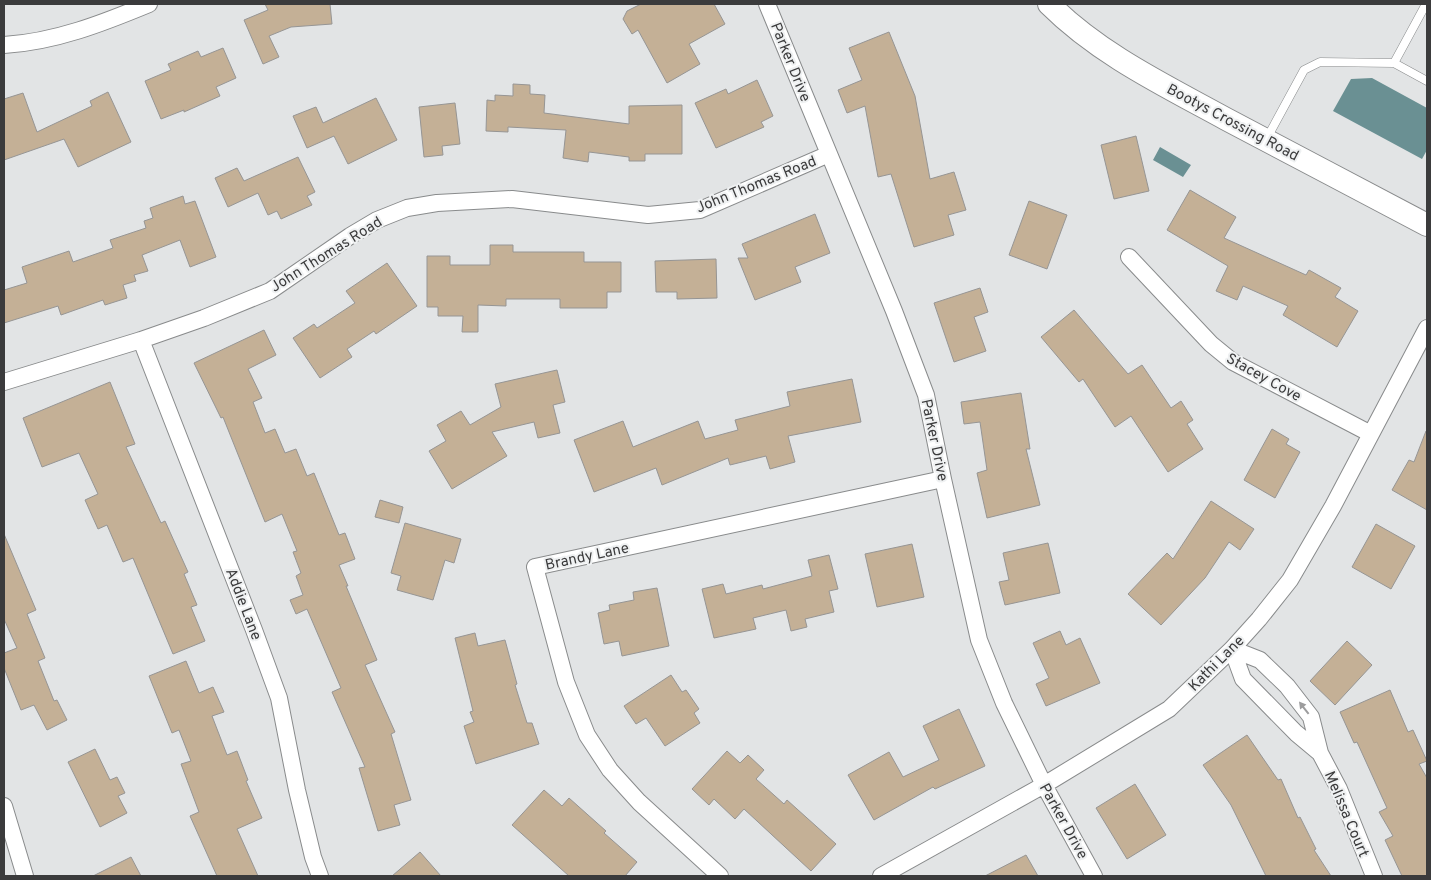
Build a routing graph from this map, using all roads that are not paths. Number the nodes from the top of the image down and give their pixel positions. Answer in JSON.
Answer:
{"nodes":[{"id":1,"x":150,"y":4,"type":"edge"},
{"id":2,"x":767,"y":4,"type":"edge"},
{"id":3,"x":1049,"y":4,"type":"edge"},
{"id":4,"x":1426,"y":4,"type":"edge"},
{"id":5,"x":4,"y":45,"type":"edge"},
{"id":6,"x":1394,"y":63,"type":"junction"},
{"id":7,"x":1427,"y":81,"type":"edge"},
{"id":8,"x":1266,"y":140,"type":"junction"},
{"id":9,"x":829,"y":154,"type":"junction"},
{"id":10,"x":1427,"y":225,"type":"edge"},
{"id":11,"x":1128,"y":257,"type":"dead end"},
{"id":12,"x":1427,"y":328,"type":"edge"},
{"id":13,"x":141,"y":340,"type":"junction"},
{"id":14,"x":4,"y":382,"type":"edge"},
{"id":15,"x":1371,"y":434,"type":"junction"},
{"id":16,"x":943,"y":479,"type":"junction"},
{"id":17,"x":1232,"y":649,"type":"junction"},
{"id":18,"x":1320,"y":753,"type":"junction"},
{"id":19,"x":1044,"y":785,"type":"junction"},
{"id":20,"x":4,"y":806,"type":"edge"},
{"id":21,"x":25,"y":876,"type":"edge"},
{"id":22,"x":320,"y":876,"type":"edge"},
{"id":23,"x":720,"y":876,"type":"edge"},
{"id":24,"x":881,"y":876,"type":"edge"},
{"id":25,"x":1094,"y":876,"type":"edge"},
{"id":26,"x":1374,"y":876,"type":"edge"}],
"edges":[{"from":1,"to":5,"type":"street"},
{"from":2,"to":9,"type":"street","name":"Parker Drive"},
{"from":3,"to":8,"type":"street","name":"Bootys Crossing Road"},
{"from":4,"to":6,"type":"lane"},
{"from":6,"to":7,"type":"lane"},
{"from":6,"to":8,"type":"lane"},
{"from":8,"to":10,"type":"street","name":"Bootys Crossing Road"},
{"from":9,"to":13,"type":"street","name":"John Thomas Road"},
{"from":9,"to":16,"type":"street","name":"Parker Drive"},
{"from":11,"to":15,"type":"street","name":"Stacey Cove"},
{"from":12,"to":15,"type":"street","name":"Kathi Lane"},
{"from":13,"to":14,"type":"street","name":"John Thomas Road"},
{"from":13,"to":22,"type":"street","name":"Addie Lane"},
{"from":15,"to":17,"type":"street","name":"Kathi Lane"},
{"from":16,"to":19,"type":"street","name":"Parker Drive"},
{"from":16,"to":23,"type":"street","name":"Brandy Lane"},
{"from":17,"to":18,"type":"street","name":"Melissa Court"},
{"from":18,"to":17,"type":"street","name":"Melissa Court","one_way":true},
{"from":17,"to":19,"type":"street","name":"Kathi Lane"},
{"from":18,"to":26,"type":"street","name":"Melissa Court"},
{"from":19,"to":24,"type":"street","name":"Kathi Lane"},
{"from":19,"to":25,"type":"street","name":"Parker Drive"},
{"from":20,"to":21,"type":"street"}]}
